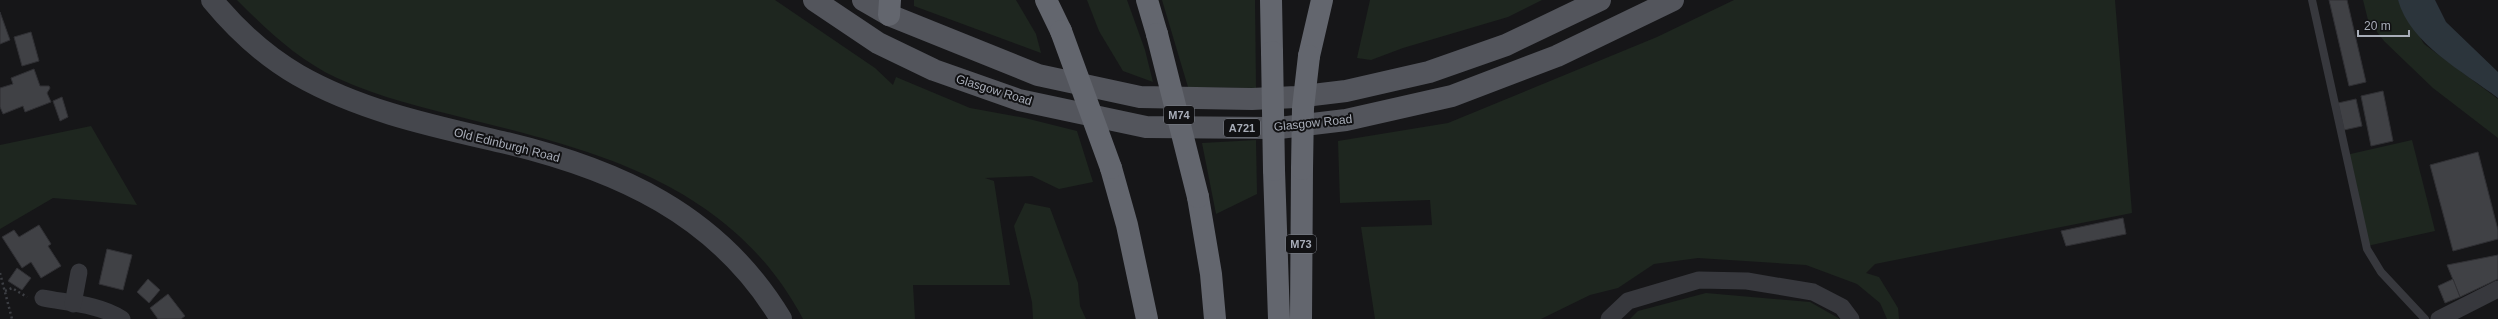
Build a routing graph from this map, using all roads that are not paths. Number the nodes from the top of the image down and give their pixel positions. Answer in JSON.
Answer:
{"nodes":[{"id":1,"x":212,"y":0,"type":"edge"},
{"id":2,"x":814,"y":0,"type":"edge"},
{"id":3,"x":863,"y":0,"type":"edge"},
{"id":4,"x":1046,"y":0,"type":"edge"},
{"id":5,"x":1147,"y":0,"type":"edge"},
{"id":6,"x":1271,"y":0,"type":"edge"},
{"id":7,"x":1322,"y":0,"type":"edge"},
{"id":8,"x":1600,"y":0,"type":"edge"},
{"id":9,"x":1673,"y":0,"type":"edge"},
{"id":10,"x":2312,"y":0,"type":"edge"},
{"id":11,"x":890,"y":8,"type":"edge"},
{"id":12,"x":1019,"y":100,"type":"junction"},
{"id":13,"x":79,"y":272,"type":"dead end"},
{"id":14,"x":2498,"y":289,"type":"edge"},
{"id":15,"x":44,"y":298,"type":"dead end"},
{"id":16,"x":73,"y":304,"type":"junction"},
{"id":17,"x":122,"y":319,"type":"edge"},
{"id":18,"x":781,"y":319,"type":"edge"},
{"id":19,"x":1148,"y":319,"type":"edge"},
{"id":20,"x":1215,"y":319,"type":"edge"},
{"id":21,"x":1279,"y":319,"type":"edge"},
{"id":22,"x":1301,"y":319,"type":"edge"},
{"id":23,"x":1609,"y":319,"type":"edge"},
{"id":24,"x":1851,"y":319,"type":"edge"},
{"id":25,"x":2425,"y":319,"type":"edge"},
{"id":26,"x":2440,"y":319,"type":"edge"}],
"edges":[{"from":1,"to":18,"type":"main road","name":"Old Edinburgh Road"},
{"from":2,"to":12,"type":"main road","name":"Glasgow Road","number":"A721"},
{"from":3,"to":11,"type":"main road"},
{"from":4,"to":19,"type":"highway","bridge":true},
{"from":5,"to":20,"type":"highway","number":"M74","bridge":true},
{"from":6,"to":21,"type":"highway","number":"M73","bridge":true},
{"from":7,"to":22,"type":"highway","number":"M73","bridge":true},
{"from":8,"to":11,"type":"main road"},
{"from":9,"to":12,"type":"main road","name":"Glasgow Road","number":"A721"},
{"from":10,"to":25,"type":"lane"},
{"from":11,"to":12,"type":"main road"},
{"from":13,"to":16,"type":"street"},
{"from":14,"to":26,"type":"street"},
{"from":15,"to":16,"type":"street"},
{"from":16,"to":17,"type":"street"},
{"from":23,"to":24,"type":"street"}]}
